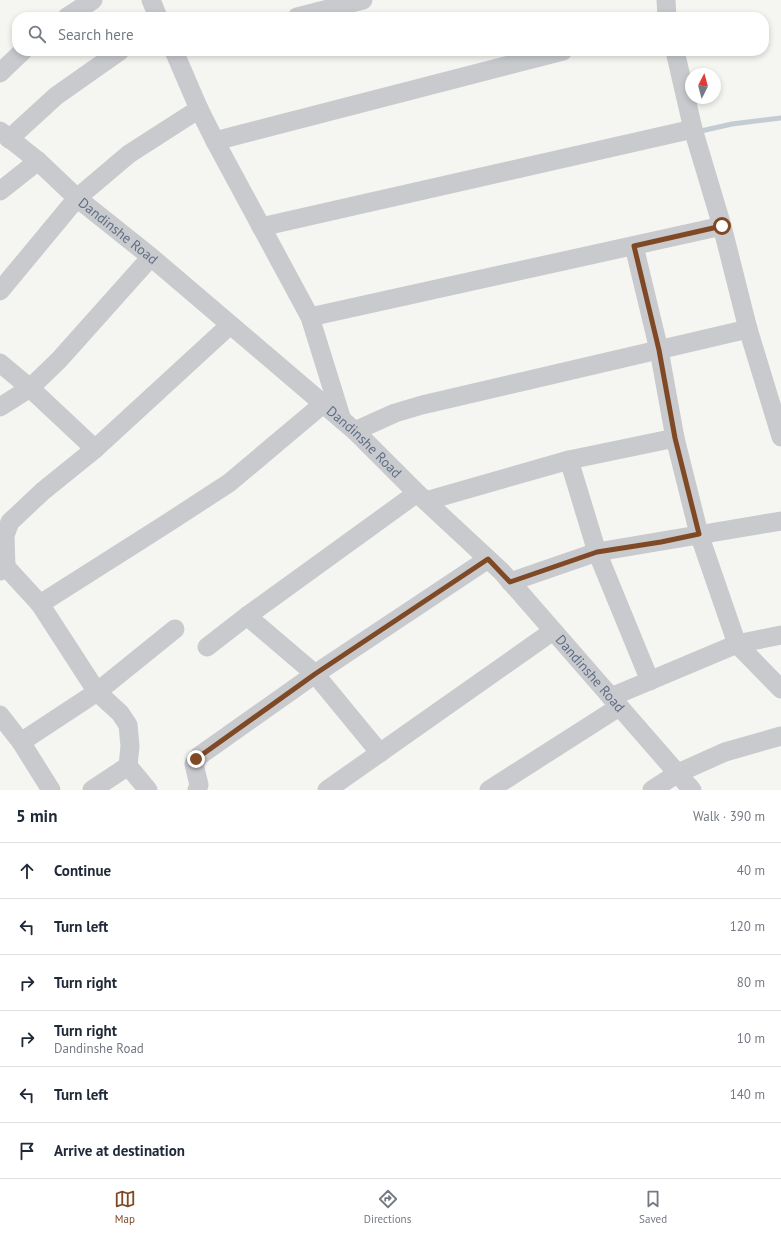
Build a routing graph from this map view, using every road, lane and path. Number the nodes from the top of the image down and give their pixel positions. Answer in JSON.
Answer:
{"nodes":[{"id":1,"x":93,"y":0,"type":"edge"},
{"id":2,"x":151,"y":0,"type":"edge"},
{"id":3,"x":363,"y":0,"type":"edge"},
{"id":4,"x":666,"y":0,"type":"edge"},
{"id":5,"x":75,"y":12,"type":"edge"},
{"id":6,"x":156,"y":12,"type":"edge"},
{"id":7,"x":316,"y":12,"type":"edge"},
{"id":8,"x":667,"y":12,"type":"edge"},
{"id":9,"x":18,"y":56,"type":"edge"},
{"id":10,"x":113,"y":56,"type":"edge"},
{"id":11,"x":176,"y":56,"type":"edge"},
{"id":12,"x":543,"y":56,"type":"edge"},
{"id":13,"x":676,"y":56,"type":"edge"},
{"id":14,"x":0,"y":73,"type":"edge"},
{"id":15,"x":199,"y":109,"type":"junction"},
{"id":16,"x":693,"y":129,"type":"junction"},
{"id":17,"x":4,"y":135,"type":"edge"},
{"id":18,"x":215,"y":140,"type":"junction"},
{"id":19,"x":38,"y":161,"type":"junction"},
{"id":20,"x":0,"y":191,"type":"edge"},
{"id":21,"x":77,"y":198,"type":"junction"},
{"id":22,"x":722,"y":226,"type":"junction"},
{"id":23,"x":261,"y":227,"type":"junction"},
{"id":24,"x":634,"y":246,"type":"junction"},
{"id":25,"x":151,"y":257,"type":"junction"},
{"id":26,"x":0,"y":291,"type":"edge"},
{"id":27,"x":310,"y":317,"type":"junction"},
{"id":28,"x":230,"y":325,"type":"junction"},
{"id":29,"x":748,"y":329,"type":"junction"},
{"id":30,"x":659,"y":350,"type":"junction"},
{"id":31,"x":0,"y":363,"type":"edge"},
{"id":32,"x":30,"y":388,"type":"junction"},
{"id":33,"x":323,"y":404,"type":"junction"},
{"id":34,"x":0,"y":407,"type":"edge"},
{"id":35,"x":349,"y":426,"type":"junction"},
{"id":36,"x":781,"y":437,"type":"edge"},
{"id":37,"x":675,"y":438,"type":"junction"},
{"id":38,"x":95,"y":449,"type":"junction"},
{"id":39,"x":569,"y":460,"type":"junction"},
{"id":40,"x":422,"y":497,"type":"junction"},
{"id":41,"x":781,"y":521,"type":"edge"},
{"id":42,"x":5,"y":523,"type":"edge"},
{"id":43,"x":699,"y":534,"type":"junction"},
{"id":44,"x":597,"y":552,"type":"junction"},
{"id":45,"x":488,"y":559,"type":"junction"},
{"id":46,"x":3,"y":569,"type":"edge"},
{"id":47,"x":510,"y":582,"type":"junction"},
{"id":48,"x":40,"y":604,"type":"junction"},
{"id":49,"x":247,"y":616,"type":"junction"},
{"id":50,"x":175,"y":629,"type":"dead end"},
{"id":51,"x":553,"y":631,"type":"junction"},
{"id":52,"x":781,"y":635,"type":"edge"},
{"id":53,"x":737,"y":644,"type":"junction"},
{"id":54,"x":207,"y":647,"type":"dead end"},
{"id":55,"x":315,"y":674,"type":"junction"},
{"id":56,"x":650,"y":680,"type":"junction"},
{"id":57,"x":781,"y":689,"type":"edge"},
{"id":58,"x":97,"y":692,"type":"junction"},
{"id":59,"x":615,"y":702,"type":"junction"},
{"id":60,"x":0,"y":715,"type":"edge"},
{"id":61,"x":781,"y":736,"type":"edge"},
{"id":62,"x":21,"y":742,"type":"junction"},
{"id":63,"x":380,"y":753,"type":"junction"},
{"id":64,"x":128,"y":766,"type":"junction"},
{"id":65,"x":678,"y":773,"type":"junction"},
{"id":66,"x":51,"y":790,"type":"edge"},
{"id":67,"x":92,"y":790,"type":"edge"},
{"id":68,"x":148,"y":790,"type":"edge"},
{"id":69,"x":197,"y":790,"type":"edge"},
{"id":70,"x":327,"y":790,"type":"edge"},
{"id":71,"x":489,"y":790,"type":"edge"},
{"id":72,"x":652,"y":790,"type":"edge"},
{"id":73,"x":692,"y":790,"type":"edge"}],
"edges":[{"from":1,"to":5,"type":"street"},
{"from":2,"to":6,"type":"street"},
{"from":3,"to":7,"type":"street"},
{"from":4,"to":8,"type":"street"},
{"from":9,"to":14,"type":"street"},
{"from":10,"to":17,"type":"street"},
{"from":11,"to":15,"type":"street"},
{"from":12,"to":18,"type":"street"},
{"from":13,"to":16,"type":"street"},
{"from":15,"to":18,"type":"street"},
{"from":15,"to":21,"type":"street"},
{"from":16,"to":22,"type":"street"},
{"from":16,"to":23,"type":"street"},
{"from":17,"to":19,"type":"street","name":"Dandinshe Road"},
{"from":18,"to":23,"type":"street"},
{"from":19,"to":20,"type":"street"},
{"from":19,"to":21,"type":"street","name":"Dandinshe Road"},
{"from":21,"to":25,"type":"street","name":"Dandinshe Road"},
{"from":21,"to":26,"type":"street"},
{"from":22,"to":24,"type":"street"},
{"from":22,"to":29,"type":"street"},
{"from":23,"to":27,"type":"street"},
{"from":24,"to":27,"type":"street"},
{"from":24,"to":30,"type":"street"},
{"from":25,"to":28,"type":"street","name":"Dandinshe Road"},
{"from":25,"to":32,"type":"street"},
{"from":27,"to":35,"type":"street"},
{"from":28,"to":33,"type":"street","name":"Dandinshe Road"},
{"from":28,"to":38,"type":"street"},
{"from":29,"to":30,"type":"street"},
{"from":29,"to":36,"type":"street"},
{"from":30,"to":35,"type":"street"},
{"from":30,"to":37,"type":"street"},
{"from":31,"to":32,"type":"street"},
{"from":32,"to":34,"type":"street"},
{"from":32,"to":38,"type":"street"},
{"from":33,"to":35,"type":"street","name":"Dandinshe Road"},
{"from":33,"to":48,"type":"street"},
{"from":35,"to":40,"type":"street","name":"Dandinshe Road"},
{"from":37,"to":39,"type":"street"},
{"from":37,"to":43,"type":"street"},
{"from":38,"to":42,"type":"street"},
{"from":39,"to":40,"type":"street"},
{"from":39,"to":44,"type":"street"},
{"from":40,"to":45,"type":"street","name":"Dandinshe Road"},
{"from":40,"to":49,"type":"street"},
{"from":41,"to":43,"type":"street"},
{"from":42,"to":46,"type":"street"},
{"from":43,"to":44,"type":"street"},
{"from":43,"to":53,"type":"street"},
{"from":44,"to":47,"type":"street"},
{"from":44,"to":56,"type":"street"},
{"from":45,"to":47,"type":"street","name":"Dandinshe Road"},
{"from":45,"to":55,"type":"street"},
{"from":46,"to":48,"type":"street"},
{"from":47,"to":51,"type":"street","name":"Dandinshe Road"},
{"from":48,"to":58,"type":"street"},
{"from":49,"to":54,"type":"street"},
{"from":49,"to":55,"type":"street"},
{"from":50,"to":58,"type":"street"},
{"from":51,"to":59,"type":"street","name":"Dandinshe Road"},
{"from":51,"to":63,"type":"street"},
{"from":52,"to":53,"type":"street"},
{"from":53,"to":56,"type":"street"},
{"from":53,"to":57,"type":"street"},
{"from":55,"to":63,"type":"street"},
{"from":55,"to":69,"type":"street"},
{"from":56,"to":59,"type":"street"},
{"from":58,"to":62,"type":"street"},
{"from":58,"to":64,"type":"street"},
{"from":59,"to":65,"type":"street","name":"Dandinshe Road"},
{"from":59,"to":71,"type":"street"},
{"from":60,"to":62,"type":"street"},
{"from":61,"to":65,"type":"street"},
{"from":62,"to":66,"type":"street"},
{"from":63,"to":70,"type":"street"},
{"from":64,"to":67,"type":"street"},
{"from":64,"to":68,"type":"street"},
{"from":65,"to":72,"type":"street"},
{"from":65,"to":73,"type":"street","name":"Dandinshe Road"}]}
